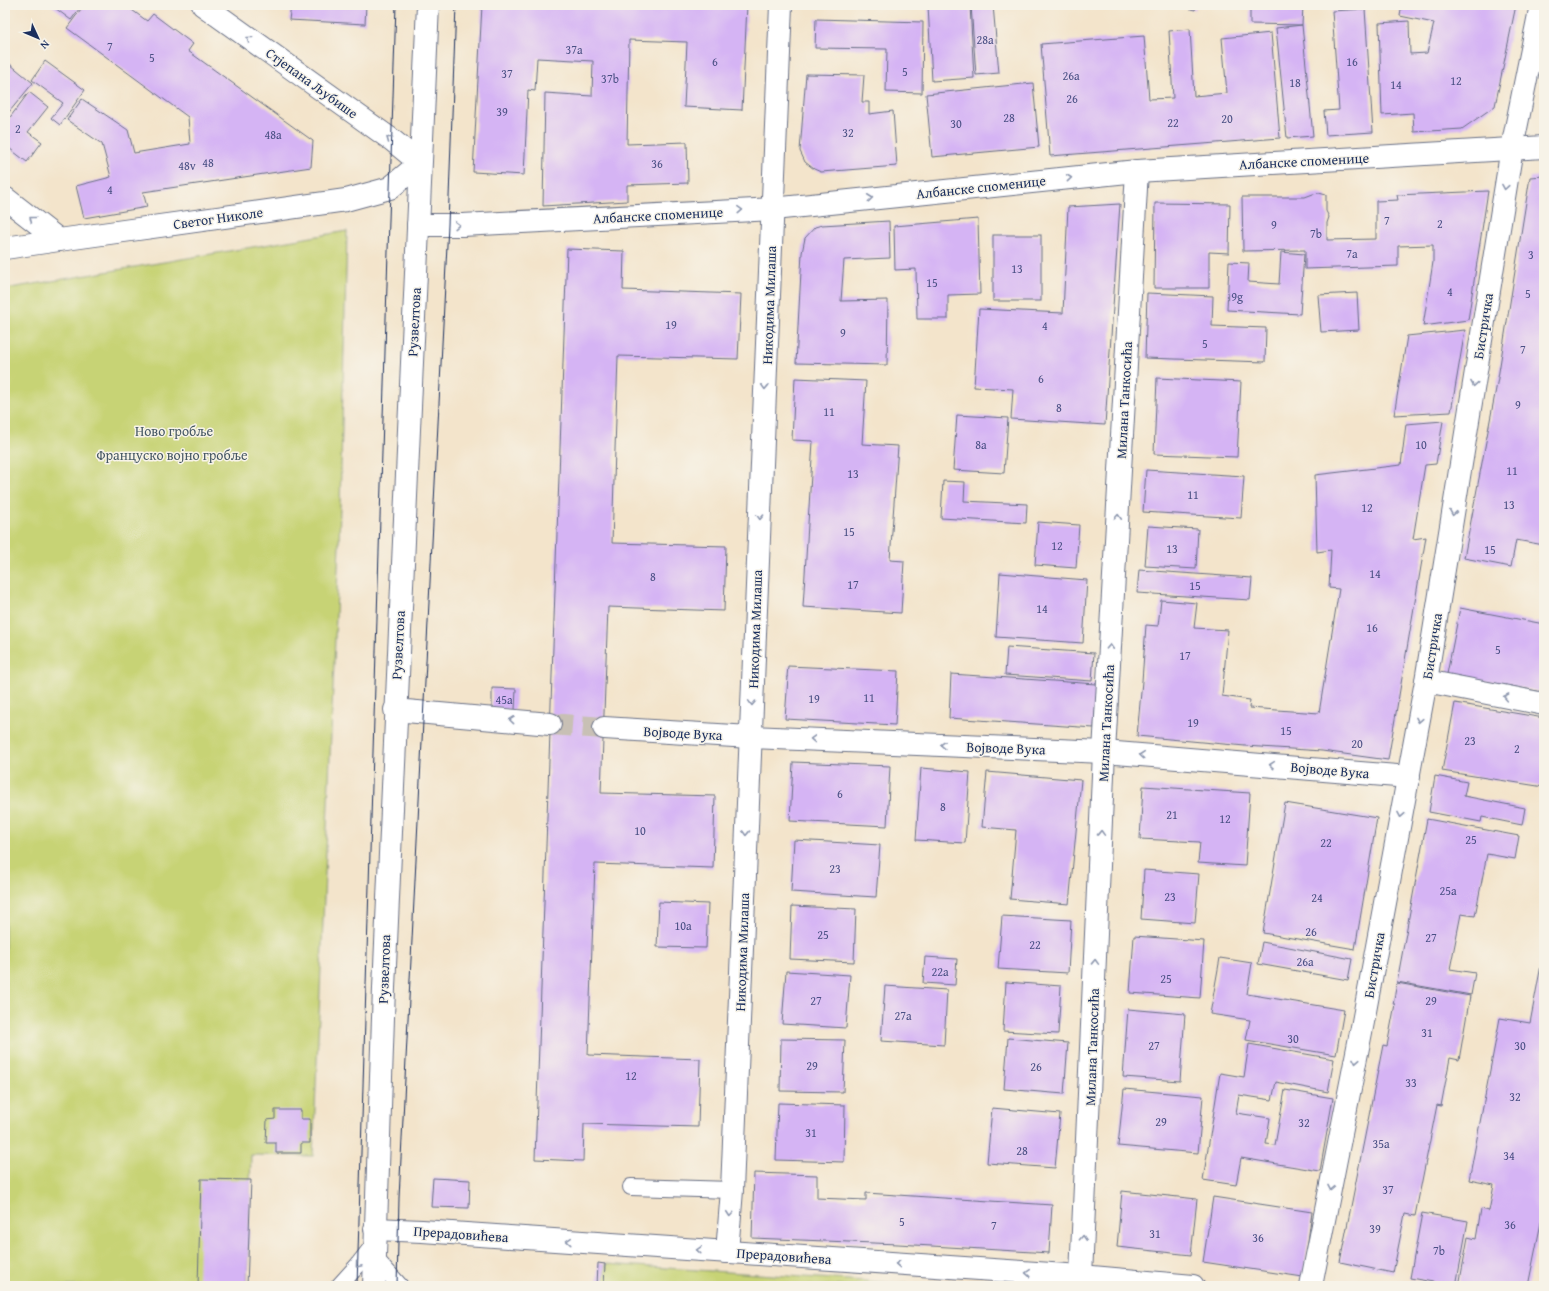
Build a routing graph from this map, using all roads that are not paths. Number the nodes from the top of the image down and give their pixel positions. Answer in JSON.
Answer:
{"nodes":[{"id":1,"x":203,"y":5,"type":"edge"},
{"id":2,"x":428,"y":5,"type":"edge"},
{"id":3,"x":781,"y":5,"type":"edge"},
{"id":4,"x":1541,"y":5,"type":"edge"},
{"id":5,"x":1544,"y":147,"type":"edge"},
{"id":6,"x":1512,"y":148,"type":"junction"},
{"id":7,"x":420,"y":163,"type":"junction"},
{"id":8,"x":1137,"y":170,"type":"junction"},
{"id":9,"x":5,"y":198,"type":"edge"},
{"id":10,"x":773,"y":208,"type":"junction"},
{"id":11,"x":418,"y":225,"type":"junction"},
{"id":12,"x":59,"y":240,"type":"junction"},
{"id":13,"x":5,"y":248,"type":"edge"},
{"id":14,"x":1426,"y":681,"type":"junction"},
{"id":15,"x":1544,"y":704,"type":"edge"},
{"id":16,"x":395,"y":710,"type":"junction"},
{"id":17,"x":550,"y":724,"type":"tunnel mouth"},
{"id":18,"x":604,"y":728,"type":"tunnel mouth"},
{"id":19,"x":750,"y":737,"type":"junction"},
{"id":20,"x":1104,"y":752,"type":"junction"},
{"id":21,"x":1408,"y":777,"type":"junction"},
{"id":22,"x":631,"y":1187,"type":"dead end"},
{"id":23,"x":732,"y":1190,"type":"junction"},
{"id":24,"x":375,"y":1243,"type":"junction"},
{"id":25,"x":727,"y":1252,"type":"junction"},
{"id":26,"x":1081,"y":1276,"type":"junction"},
{"id":27,"x":339,"y":1286,"type":"edge"},
{"id":28,"x":374,"y":1286,"type":"edge"},
{"id":29,"x":400,"y":1286,"type":"edge"},
{"id":30,"x":1193,"y":1286,"type":"edge"},
{"id":31,"x":1311,"y":1286,"type":"edge"}],
"edges":[{"from":7,"to":1,"type":"street","name":"Стјепана Љубише","one_way":true},
{"from":2,"to":7,"type":"street","name":"Рузвелтова"},
{"from":3,"to":10,"type":"street","name":"Никодима Милаша"},
{"from":4,"to":6,"type":"street","name":"Бистричка"},
{"from":5,"to":6,"type":"street","name":"Албанске споменице"},
{"from":6,"to":8,"type":"street","name":"Албанске споменице"},
{"from":6,"to":14,"type":"street","name":"Бистричка","one_way":true},
{"from":7,"to":11,"type":"street","name":"Рузвелтова"},
{"from":7,"to":12,"type":"street","name":"Светог Николе"},
{"from":10,"to":8,"type":"street","name":"Албанске споменице","one_way":true},
{"from":20,"to":8,"type":"street","name":"Милана Танкосића","one_way":true},
{"from":12,"to":9,"type":"street","one_way":true},
{"from":11,"to":10,"type":"street","name":"Албанске споменице","one_way":true},
{"from":10,"to":19,"type":"street","name":"Никодима Милаша","one_way":true},
{"from":11,"to":16,"type":"street","name":"Рузвелтова"},
{"from":12,"to":13,"type":"street","name":"Светог Николе"},
{"from":15,"to":14,"type":"street","one_way":true},
{"from":14,"to":21,"type":"street","name":"Бистричка","one_way":true},
{"from":17,"to":16,"type":"street","one_way":true},
{"from":16,"to":24,"type":"street","name":"Рузвелтова"},
{"from":18,"to":19,"type":"street","name":"Војводе Вука"},
{"from":20,"to":19,"type":"street","name":"Војводе Вука","one_way":true},
{"from":19,"to":23,"type":"street","name":"Никодима Милаша","one_way":true},
{"from":21,"to":20,"type":"street","name":"Војводе Вука","one_way":true},
{"from":26,"to":20,"type":"street","name":"Милана Танкосића","one_way":true},
{"from":21,"to":31,"type":"street","name":"Бистричка","one_way":true},
{"from":22,"to":23,"type":"lane"},
{"from":23,"to":25,"type":"street","name":"Никодима Милаша","one_way":true},
{"from":25,"to":24,"type":"street","name":"Прерадовићева","one_way":true},
{"from":24,"to":27,"type":"lane","one_way":true},
{"from":24,"to":28,"type":"street","name":"Рузвелтова"},
{"from":24,"to":29,"type":"lane"},
{"from":26,"to":25,"type":"street","name":"Прерадовићева","one_way":true},
{"from":26,"to":30,"type":"street","name":"Прерадовићева"}]}
